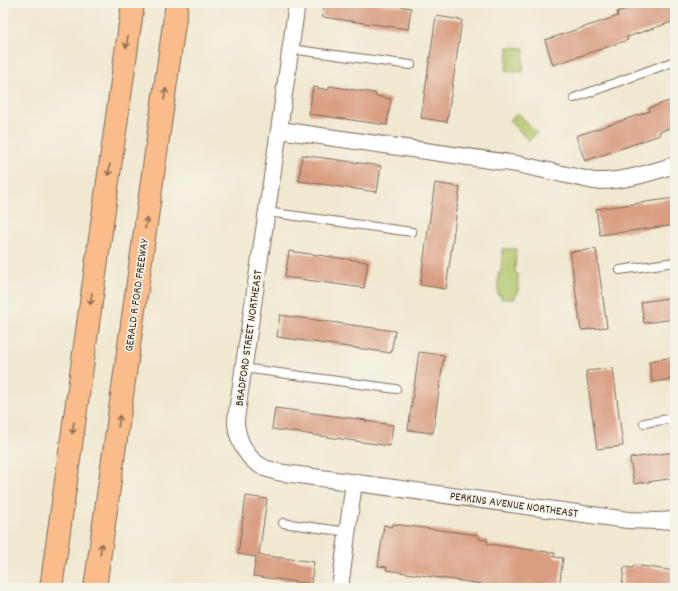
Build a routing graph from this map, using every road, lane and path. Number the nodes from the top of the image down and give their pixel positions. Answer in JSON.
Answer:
{"nodes":[{"id":1,"x":133,"y":3,"type":"edge"},
{"id":2,"x":177,"y":3,"type":"edge"},
{"id":3,"x":297,"y":3,"type":"edge"},
{"id":4,"x":290,"y":49,"type":"junction"},
{"id":5,"x":675,"y":61,"type":"edge"},
{"id":6,"x":411,"y":65,"type":"dead end"},
{"id":7,"x":574,"y":98,"type":"dead end"},
{"id":8,"x":279,"y":130,"type":"junction"},
{"id":9,"x":675,"y":165,"type":"edge"},
{"id":10,"x":267,"y":212,"type":"junction"},
{"id":11,"x":412,"y":232,"type":"dead end"},
{"id":12,"x":675,"y":262,"type":"edge"},
{"id":13,"x":620,"y":270,"type":"dead end"},
{"id":14,"x":243,"y":368,"type":"junction"},
{"id":15,"x":396,"y":389,"type":"dead end"},
{"id":16,"x":675,"y":418,"type":"edge"},
{"id":17,"x":644,"y":423,"type":"dead end"},
{"id":18,"x":354,"y":482,"type":"junction"},
{"id":19,"x":675,"y":520,"type":"edge"},
{"id":20,"x":283,"y":523,"type":"dead end"},
{"id":21,"x":348,"y":532,"type":"junction"},
{"id":22,"x":51,"y":588,"type":"edge"},
{"id":23,"x":95,"y":588,"type":"edge"},
{"id":24,"x":340,"y":588,"type":"edge"}],
"edges":[{"from":1,"to":22,"type":"highway","one_way":true},
{"from":23,"to":2,"type":"highway","name":"GERALD R FORD FREEWAY","one_way":true},
{"from":3,"to":4,"type":"street","name":"BRADFORD STREET NORTHEAST"},
{"from":4,"to":6,"type":"lane"},
{"from":4,"to":8,"type":"street","name":"BRADFORD STREET NORTHEAST"},
{"from":5,"to":7,"type":"lane"},
{"from":8,"to":9,"type":"street"},
{"from":8,"to":10,"type":"street","name":"BRADFORD STREET NORTHEAST"},
{"from":10,"to":11,"type":"lane"},
{"from":10,"to":14,"type":"street","name":"BRADFORD STREET NORTHEAST"},
{"from":12,"to":13,"type":"lane"},
{"from":14,"to":15,"type":"lane"},
{"from":14,"to":18,"type":"street","name":"BRADFORD STREET NORTHEAST"},
{"from":16,"to":17,"type":"lane"},
{"from":18,"to":19,"type":"street","name":"PERKINS AVENUE NORTHEAST"},
{"from":18,"to":21,"type":"street"},
{"from":20,"to":21,"type":"lane"},
{"from":21,"to":24,"type":"street"}]}
